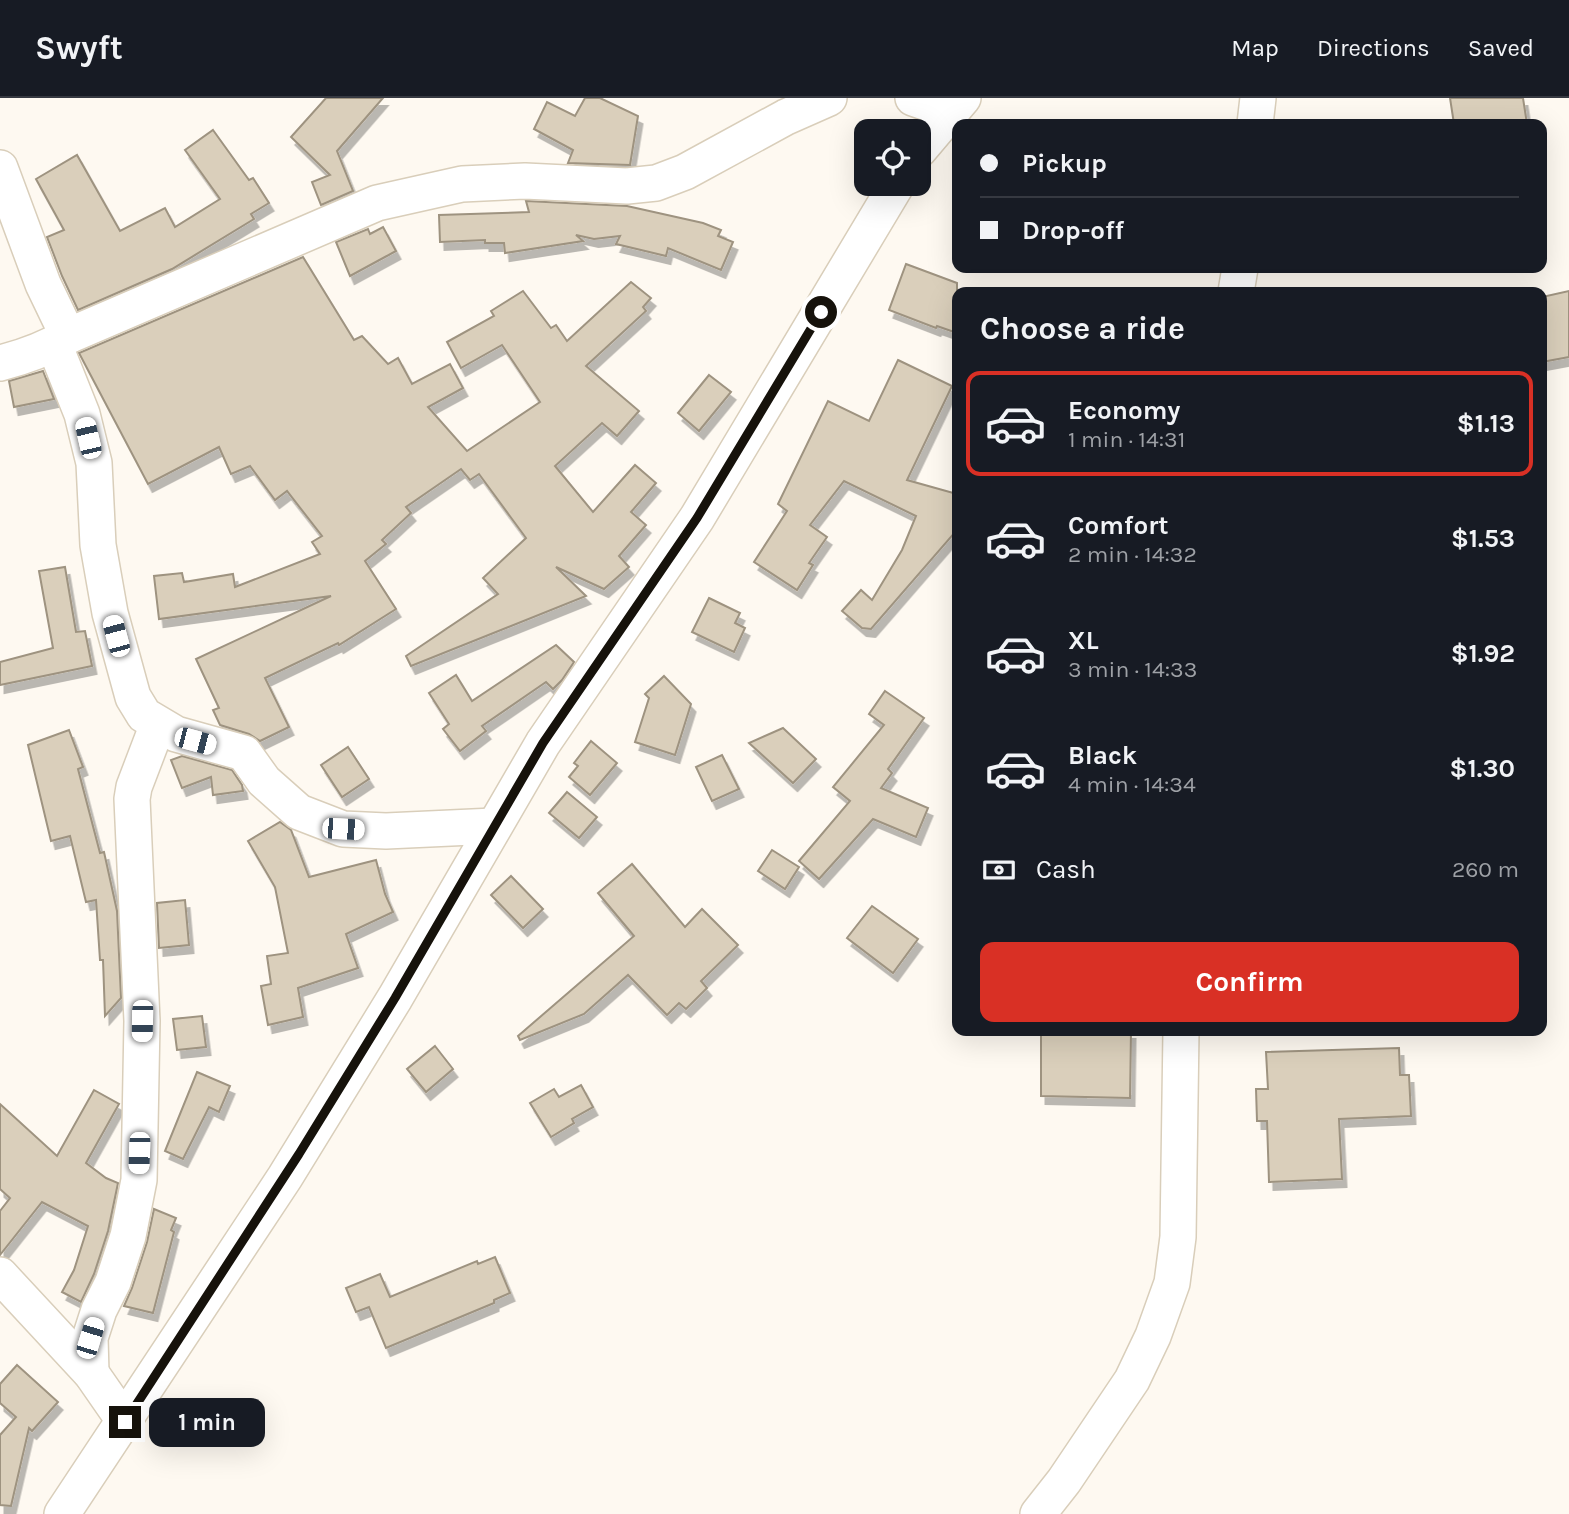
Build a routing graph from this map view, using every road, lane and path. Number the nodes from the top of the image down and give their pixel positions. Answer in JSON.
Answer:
{"nodes":[{"id":1,"x":830,"y":98,"type":"edge"},
{"id":2,"x":913,"y":98,"type":"edge"},
{"id":3,"x":1258,"y":98,"type":"edge"},
{"id":4,"x":956,"y":105,"type":"edge"},
{"id":5,"x":1256,"y":119,"type":"edge"},
{"id":6,"x":931,"y":135,"type":"edge"},
{"id":7,"x":0,"y":168,"type":"edge"},
{"id":8,"x":890,"y":196,"type":"edge"},
{"id":9,"x":61,"y":340,"type":"junction"},
{"id":10,"x":0,"y":363,"type":"edge"},
{"id":11,"x":158,"y":724,"type":"junction"},
{"id":12,"x":494,"y":826,"type":"junction"},
{"id":13,"x":1181,"y":1036,"type":"edge"},
{"id":14,"x":0,"y":1275,"type":"edge"},
{"id":15,"x":91,"y":1373,"type":"junction"},
{"id":16,"x":125,"y":1422,"type":"junction"},
{"id":17,"x":1055,"y":1506,"type":"edge"},
{"id":18,"x":62,"y":1514,"type":"edge"}],
"edges":[{"from":1,"to":9,"type":"street"},
{"from":2,"to":4,"type":"street"},
{"from":3,"to":5,"type":"street"},
{"from":4,"to":6,"type":"street"},
{"from":7,"to":9,"type":"street"},
{"from":8,"to":12,"type":"street"},
{"from":9,"to":10,"type":"street"},
{"from":9,"to":11,"type":"street"},
{"from":11,"to":12,"type":"street"},
{"from":11,"to":15,"type":"street"},
{"from":12,"to":16,"type":"street"},
{"from":13,"to":17,"type":"street"},
{"from":14,"to":15,"type":"street"},
{"from":15,"to":16,"type":"street"},
{"from":16,"to":18,"type":"street"}]}
